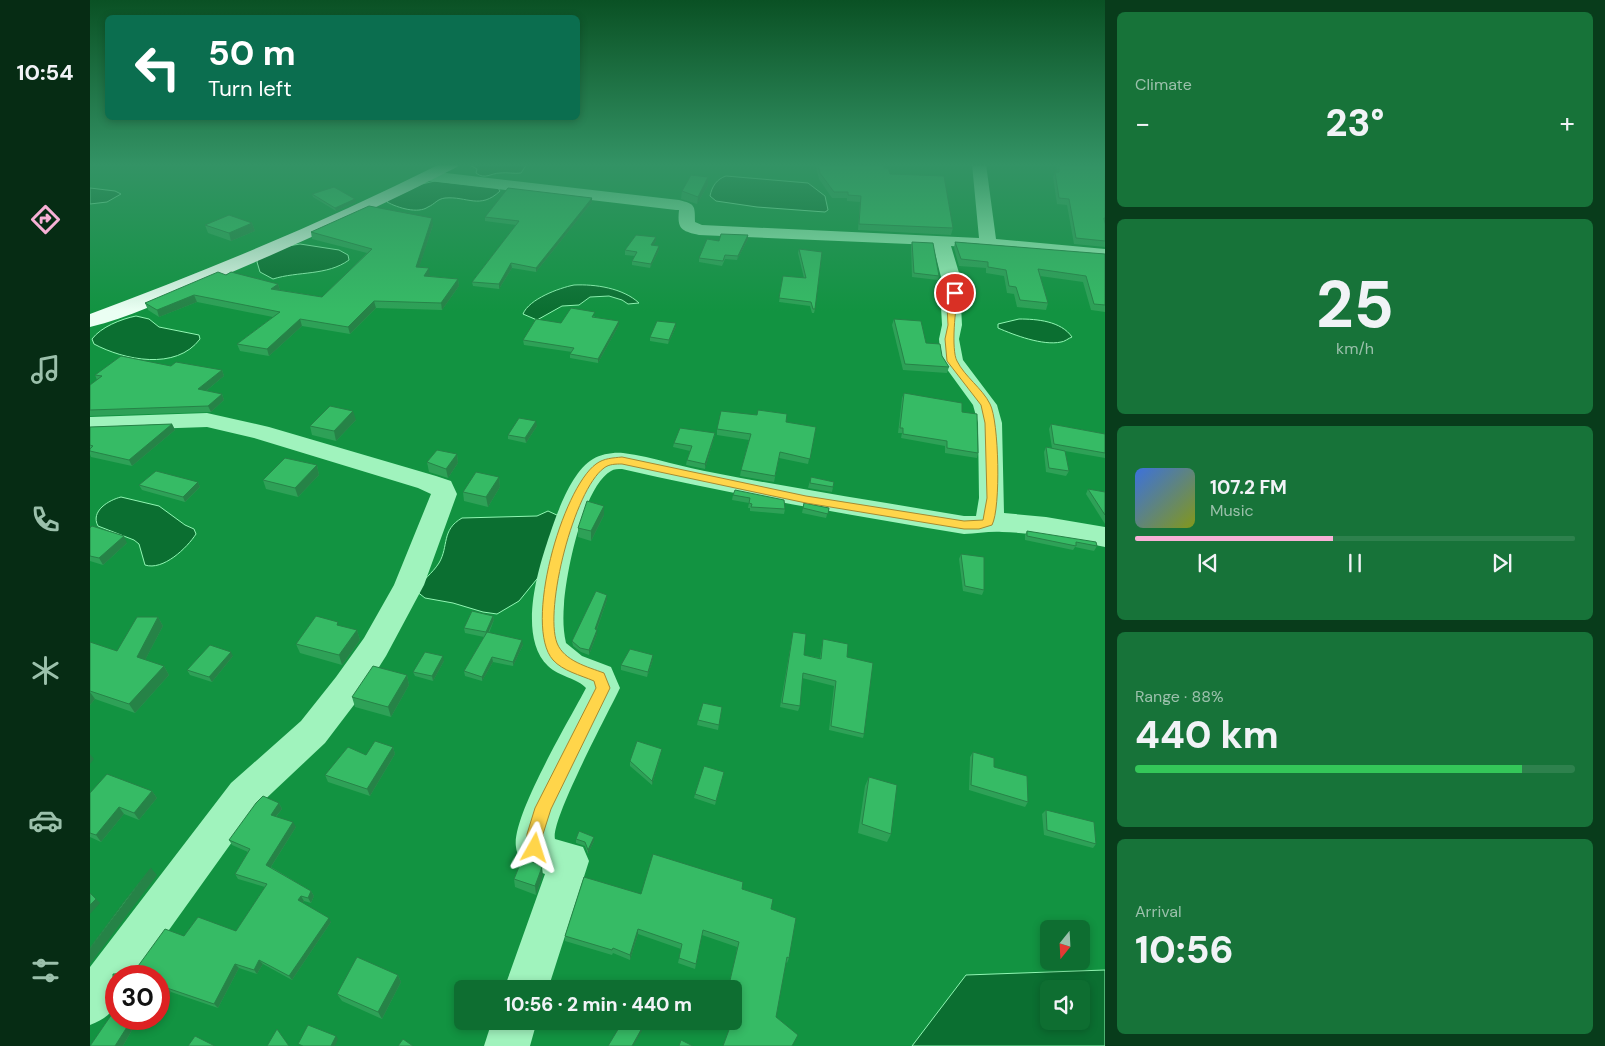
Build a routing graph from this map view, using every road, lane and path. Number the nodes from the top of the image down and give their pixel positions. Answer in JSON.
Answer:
{"nodes":[{"id":1,"x":352,"y":213,"type":"edge"},
{"id":2,"x":687,"y":213,"type":"edge"},
{"id":3,"x":984,"y":213,"type":"edge"},
{"id":4,"x":941,"y":240,"type":"junction"},
{"id":5,"x":988,"y":244,"type":"junction"},
{"id":6,"x":1105,"y":254,"type":"edge"},
{"id":7,"x":90,"y":321,"type":"edge"},
{"id":8,"x":90,"y":424,"type":"edge"},
{"id":9,"x":988,"y":522,"type":"junction"},
{"id":10,"x":1105,"y":537,"type":"edge"},
{"id":11,"x":529,"y":980,"type":"edge"},
{"id":12,"x":90,"y":1003,"type":"edge"},
{"id":13,"x":512,"y":1030,"type":"edge"},
{"id":14,"x":506,"y":1046,"type":"edge"}],
"edges":[{"from":1,"to":7,"type":"main road"},
{"from":2,"to":4,"type":"street"},
{"from":3,"to":5,"type":"street"},
{"from":4,"to":5,"type":"street"},
{"from":4,"to":9,"type":"street"},
{"from":5,"to":6,"type":"street"},
{"from":8,"to":12,"type":"street"},
{"from":9,"to":10,"type":"street"},
{"from":9,"to":11,"type":"street"},
{"from":13,"to":14,"type":"street"}]}
